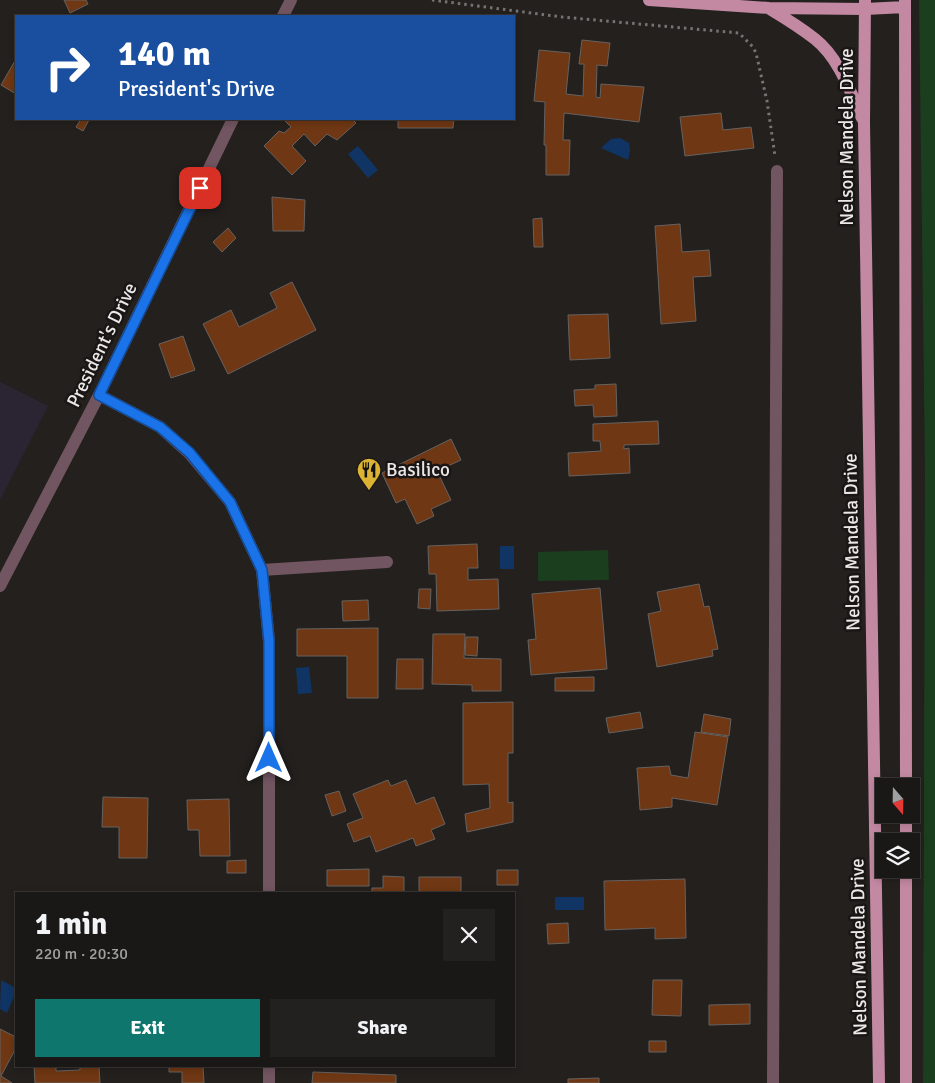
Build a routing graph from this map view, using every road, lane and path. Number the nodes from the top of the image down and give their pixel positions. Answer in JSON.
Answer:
{"nodes":[{"id":1,"x":291,"y":0,"type":"edge"},
{"id":2,"x":432,"y":0,"type":"edge"},
{"id":3,"x":649,"y":0,"type":"edge"},
{"id":4,"x":905,"y":3,"type":"edge"},
{"id":5,"x":865,"y":4,"type":"edge"},
{"id":6,"x":769,"y":8,"type":"junction"},
{"id":7,"x":284,"y":15,"type":"edge"},
{"id":8,"x":233,"y":120,"type":"edge"},
{"id":9,"x":864,"y":123,"type":"junction"},
{"id":10,"x":777,"y":171,"type":"joint"},
{"id":11,"x":99,"y":395,"type":"junction"},
{"id":12,"x":387,"y":562,"type":"dead end"},
{"id":13,"x":262,"y":570,"type":"junction"},
{"id":14,"x":0,"y":586,"type":"edge"},
{"id":15,"x":906,"y":778,"type":"edge"},
{"id":16,"x":906,"y":878,"type":"edge"},
{"id":17,"x":269,"y":892,"type":"edge"},
{"id":18,"x":269,"y":1067,"type":"edge"},
{"id":19,"x":269,"y":1083,"type":"edge"},
{"id":20,"x":773,"y":1083,"type":"edge"},
{"id":21,"x":880,"y":1083,"type":"edge"},
{"id":22,"x":906,"y":1083,"type":"edge"}],
"edges":[{"from":1,"to":7,"type":"street"},
{"from":2,"to":10,"type":"path"},
{"from":3,"to":6,"type":"main road"},
{"from":4,"to":5,"type":"main road"},
{"from":4,"to":15,"type":"main road"},
{"from":5,"to":6,"type":"main road"},
{"from":5,"to":9,"type":"main road","name":"Nelson Mandela Drive"},
{"from":6,"to":9,"type":"main road"},
{"from":8,"to":11,"type":"street","name":"President's Drive"},
{"from":9,"to":21,"type":"main road","name":"Nelson Mandela Drive"},
{"from":10,"to":20,"type":"street"},
{"from":11,"to":13,"type":"street"},
{"from":11,"to":14,"type":"street","name":"President's Drive"},
{"from":12,"to":13,"type":"street"},
{"from":13,"to":17,"type":"street"},
{"from":16,"to":22,"type":"main road"},
{"from":18,"to":19,"type":"street"}]}
